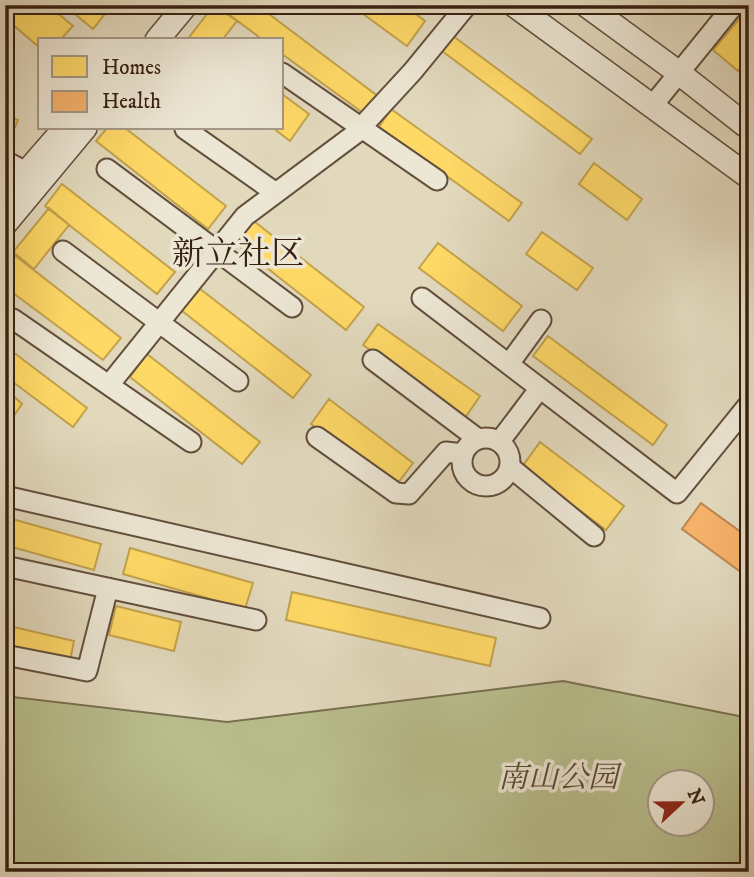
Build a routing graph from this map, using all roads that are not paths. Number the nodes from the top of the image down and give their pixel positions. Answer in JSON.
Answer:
{"nodes":[{"id":1,"x":166,"y":5,"type":"edge"},
{"id":2,"x":186,"y":5,"type":"edge"},
{"id":3,"x":467,"y":5,"type":"edge"},
{"id":4,"x":514,"y":5,"type":"edge"},
{"id":5,"x":586,"y":5,"type":"edge"},
{"id":6,"x":734,"y":5,"type":"edge"},
{"id":7,"x":141,"y":38,"type":"edge"},
{"id":8,"x":159,"y":38,"type":"edge"},
{"id":9,"x":679,"y":73,"type":"junction"},
{"id":10,"x":284,"y":74,"type":"edge"},
{"id":11,"x":653,"y":105,"type":"junction"},
{"id":12,"x":361,"y":128,"type":"junction"},
{"id":13,"x":749,"y":128,"type":"edge"},
{"id":14,"x":63,"y":130,"type":"edge"},
{"id":15,"x":83,"y":130,"type":"edge"},
{"id":16,"x":186,"y":130,"type":"edge"},
{"id":17,"x":5,"y":161,"type":"edge"},
{"id":18,"x":107,"y":169,"type":"dead end"},
{"id":19,"x":26,"y":172,"type":"junction"},
{"id":20,"x":749,"y":177,"type":"edge"},
{"id":21,"x":437,"y":180,"type":"dead end"},
{"id":22,"x":276,"y":193,"type":"junction"},
{"id":23,"x":5,"y":197,"type":"edge"},
{"id":24,"x":5,"y":224,"type":"edge"},
{"id":25,"x":63,"y":251,"type":"dead end"},
{"id":26,"x":217,"y":251,"type":"junction"},
{"id":27,"x":422,"y":298,"type":"dead end"},
{"id":28,"x":292,"y":307,"type":"dead end"},
{"id":29,"x":13,"y":319,"type":"dead end"},
{"id":30,"x":541,"y":320,"type":"dead end"},
{"id":31,"x":159,"y":323,"type":"junction"},
{"id":32,"x":373,"y":360,"type":"dead end"},
{"id":33,"x":509,"y":364,"type":"junction"},
{"id":34,"x":238,"y":381,"type":"dead end"},
{"id":35,"x":108,"y":385,"type":"junction"},
{"id":36,"x":540,"y":388,"type":"junction"},
{"id":37,"x":749,"y":404,"type":"edge"},
{"id":38,"x":317,"y":437,"type":"dead end"},
{"id":39,"x":478,"y":439,"type":"junction"},
{"id":40,"x":500,"y":441,"type":"junction"},
{"id":41,"x":191,"y":442,"type":"dead end"},
{"id":42,"x":463,"y":454,"type":"junction"},
{"id":43,"x":510,"y":467,"type":"junction"},
{"id":44,"x":5,"y":496,"type":"edge"},
{"id":45,"x":594,"y":536,"type":"dead end"},
{"id":46,"x":5,"y":566,"type":"edge"},
{"id":47,"x":107,"y":588,"type":"junction"},
{"id":48,"x":540,"y":618,"type":"dead end"},
{"id":49,"x":256,"y":620,"type":"dead end"},
{"id":50,"x":5,"y":655,"type":"edge"}],
"edges":[{"from":1,"to":7,"type":"street"},
{"from":2,"to":8,"type":"street"},
{"from":3,"to":12,"type":"street"},
{"from":4,"to":11,"type":"street"},
{"from":5,"to":9,"type":"street"},
{"from":6,"to":9,"type":"street"},
{"from":9,"to":11,"type":"street"},
{"from":9,"to":13,"type":"street"},
{"from":10,"to":12,"type":"street"},
{"from":11,"to":20,"type":"street"},
{"from":12,"to":21,"type":"street"},
{"from":12,"to":22,"type":"street"},
{"from":14,"to":19,"type":"street"},
{"from":15,"to":24,"type":"street"},
{"from":16,"to":22,"type":"street"},
{"from":17,"to":19,"type":"street"},
{"from":18,"to":26,"type":"street"},
{"from":19,"to":23,"type":"street"},
{"from":22,"to":26,"type":"street"},
{"from":25,"to":31,"type":"street"},
{"from":26,"to":28,"type":"street"},
{"from":26,"to":31,"type":"street"},
{"from":27,"to":33,"type":"street"},
{"from":29,"to":35,"type":"street"},
{"from":30,"to":33,"type":"street"},
{"from":31,"to":34,"type":"street"},
{"from":31,"to":35,"type":"street"},
{"from":32,"to":39,"type":"street"},
{"from":33,"to":36,"type":"street"},
{"from":35,"to":41,"type":"street"},
{"from":36,"to":37,"type":"street"},
{"from":36,"to":40,"type":"street"},
{"from":38,"to":42,"type":"street"},
{"from":39,"to":40,"type":"street"},
{"from":39,"to":42,"type":"street"},
{"from":40,"to":43,"type":"street"},
{"from":42,"to":43,"type":"street"},
{"from":43,"to":45,"type":"street"},
{"from":44,"to":48,"type":"street"},
{"from":46,"to":47,"type":"street"},
{"from":47,"to":49,"type":"street"},
{"from":47,"to":50,"type":"street"}]}
